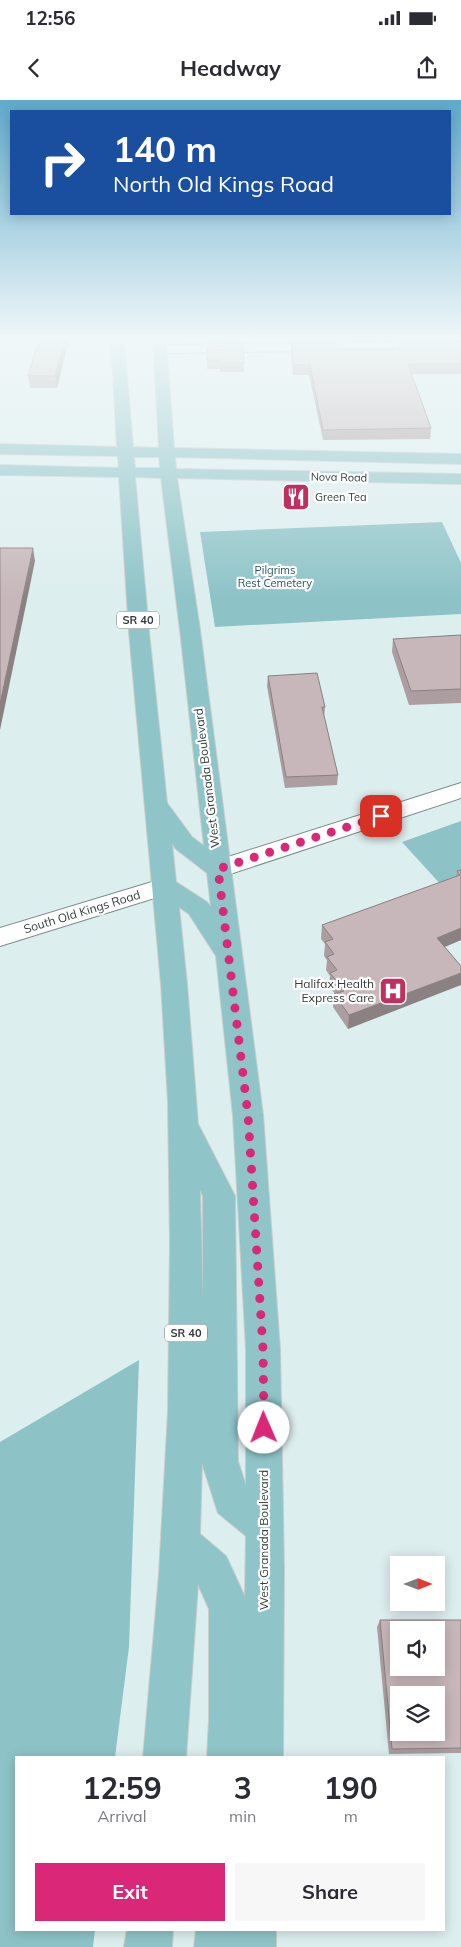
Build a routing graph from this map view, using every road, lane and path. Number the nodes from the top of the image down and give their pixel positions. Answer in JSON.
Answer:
{"nodes":[{"id":1,"x":124,"y":424,"type":"edge"},
{"id":2,"x":165,"y":424,"type":"edge"},
{"id":3,"x":0,"y":449,"type":"edge"},
{"id":4,"x":461,"y":459,"type":"edge"},
{"id":5,"x":127,"y":462,"type":"junction"},
{"id":6,"x":168,"y":463,"type":"junction"},
{"id":7,"x":0,"y":470,"type":"edge"},
{"id":8,"x":461,"y":479,"type":"edge"},
{"id":9,"x":461,"y":790,"type":"edge"},
{"id":10,"x":156,"y":803,"type":"junction"},
{"id":11,"x":218,"y":869,"type":"junction"},
{"id":12,"x":165,"y":886,"type":"junction"},
{"id":13,"x":0,"y":937,"type":"edge"},
{"id":14,"x":230,"y":957,"type":"junction"},
{"id":15,"x":183,"y":1123,"type":"junction"},
{"id":16,"x":265,"y":1527,"type":"junction"},
{"id":17,"x":180,"y":1542,"type":"junction"},
{"id":18,"x":164,"y":1756,"type":"edge"},
{"id":19,"x":228,"y":1756,"type":"edge"},
{"id":20,"x":261,"y":1756,"type":"edge"},
{"id":21,"x":150,"y":1931,"type":"edge"},
{"id":22,"x":219,"y":1931,"type":"edge"},
{"id":23,"x":253,"y":1931,"type":"edge"},
{"id":24,"x":148,"y":1947,"type":"edge"},
{"id":25,"x":218,"y":1947,"type":"edge"},
{"id":26,"x":252,"y":1947,"type":"edge"}],
"edges":[{"from":1,"to":5,"type":"main road","number":"SR 40"},
{"from":2,"to":6,"type":"main road","name":"West Granada Boulevard"},
{"from":3,"to":5,"type":"main road"},
{"from":4,"to":6,"type":"main road","name":"Nova Road"},
{"from":5,"to":6,"type":"main road","name":"Nova Road"},
{"from":5,"to":7,"type":"main road"},
{"from":5,"to":10,"type":"main road","number":"SR 40"},
{"from":6,"to":8,"type":"main road","name":"Nova Road"},
{"from":6,"to":11,"type":"main road","name":"West Granada Boulevard"},
{"from":9,"to":11,"type":"street"},
{"from":10,"to":11,"type":"main road"},
{"from":10,"to":12,"type":"main road","number":"SR 40"},
{"from":11,"to":14,"type":"main road","name":"West Granada Boulevard"},
{"from":12,"to":13,"type":"street","name":"South Old Kings Road"},
{"from":12,"to":14,"type":"main road"},
{"from":12,"to":15,"type":"main road","number":"SR 40"},
{"from":14,"to":16,"type":"main road","name":"West Granada Boulevard"},
{"from":15,"to":16,"type":"main road"},
{"from":15,"to":17,"type":"main road","number":"SR 40"},
{"from":16,"to":20,"type":"main road","name":"West Granada Boulevard"},
{"from":17,"to":18,"type":"main road","number":"SR 40"},
{"from":17,"to":19,"type":"main road"},
{"from":21,"to":24,"type":"main road"},
{"from":22,"to":25,"type":"main road"},
{"from":23,"to":26,"type":"main road"}]}
